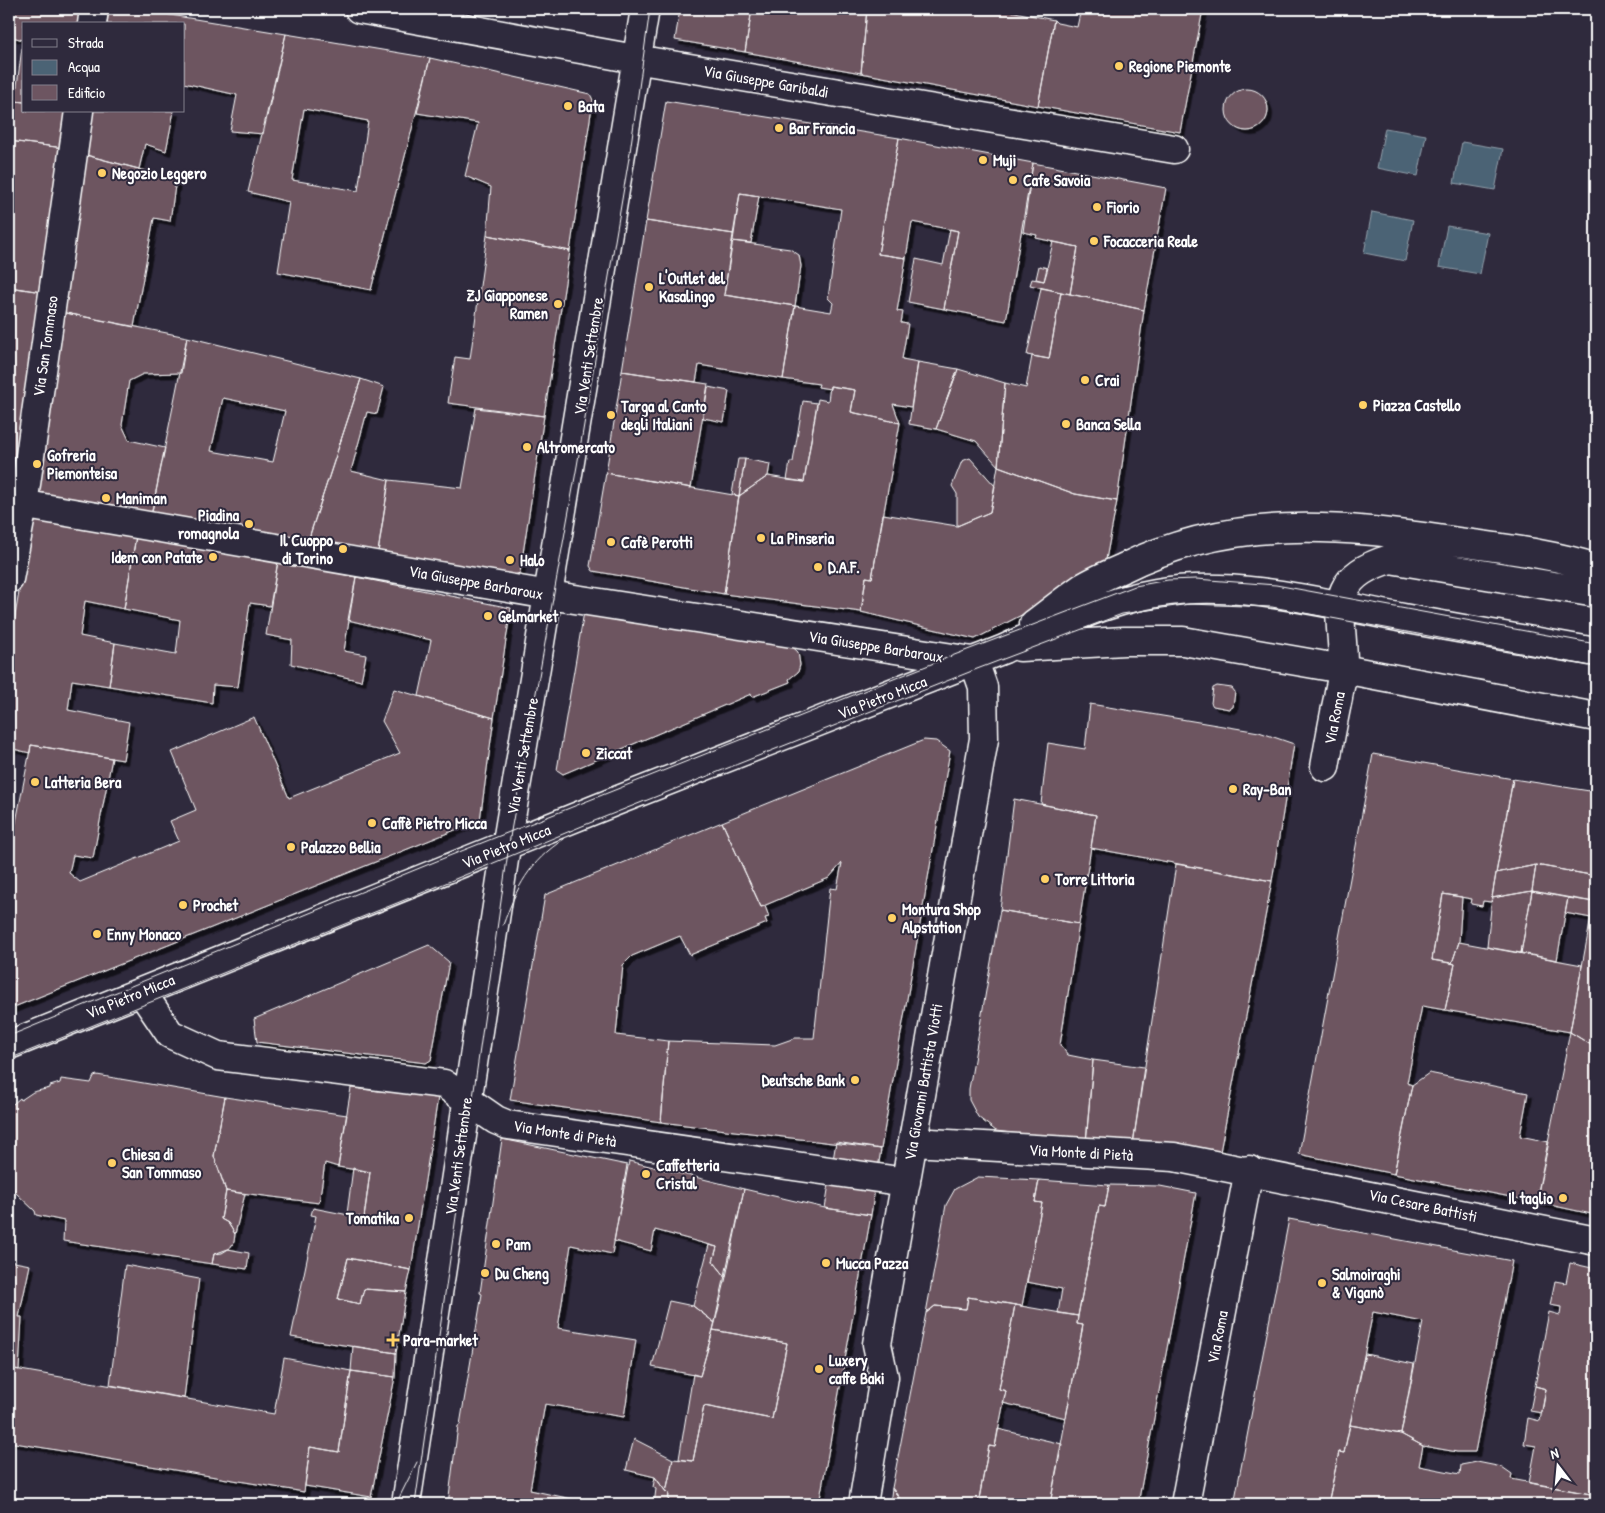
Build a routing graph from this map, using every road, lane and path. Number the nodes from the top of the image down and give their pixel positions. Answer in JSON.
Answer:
{"nodes":[{"id":1,"x":94,"y":9,"type":"edge"},
{"id":2,"x":360,"y":9,"type":"edge"},
{"id":3,"x":645,"y":9,"type":"edge"},
{"id":4,"x":92,"y":22,"type":"edge"},
{"id":5,"x":637,"y":60,"type":"junction"},
{"id":6,"x":80,"y":112,"type":"edge"},
{"id":7,"x":1174,"y":149,"type":"dead end"},
{"id":8,"x":16,"y":503,"type":"edge"},
{"id":9,"x":1596,"y":568,"type":"edge"},
{"id":10,"x":9,"y":579,"type":"edge"},
{"id":11,"x":1596,"y":593,"type":"edge"},
{"id":12,"x":549,"y":595,"type":"junction"},
{"id":13,"x":1340,"y":606,"type":"junction"},
{"id":14,"x":1004,"y":649,"type":"junction"},
{"id":15,"x":1596,"y":652,"type":"edge"},
{"id":16,"x":974,"y":661,"type":"junction"},
{"id":17,"x":1343,"y":668,"type":"junction"},
{"id":18,"x":1596,"y":717,"type":"edge"},
{"id":19,"x":1325,"y":766,"type":"dead end"},
{"id":20,"x":506,"y":846,"type":"junction"},
{"id":21,"x":144,"y":991,"type":"junction"},
{"id":22,"x":9,"y":1045,"type":"edge"},
{"id":23,"x":467,"y":1098,"type":"junction"},
{"id":24,"x":912,"y":1142,"type":"junction"},
{"id":25,"x":1249,"y":1170,"type":"junction"},
{"id":26,"x":906,"y":1182,"type":"junction"},
{"id":27,"x":1596,"y":1241,"type":"edge"},
{"id":28,"x":406,"y":1504,"type":"edge"},
{"id":29,"x":863,"y":1504,"type":"edge"},
{"id":30,"x":1185,"y":1504,"type":"edge"}],
"edges":[{"from":1,"to":4,"type":"street"},
{"from":2,"to":5,"type":"street","name":"Via Giuseppe Garibaldi"},
{"from":3,"to":5,"type":"street","name":"Via Venti Settembre"},
{"from":5,"to":7,"type":"street","name":"Via Giuseppe Garibaldi"},
{"from":5,"to":12,"type":"street","name":"Via Venti Settembre"},
{"from":6,"to":8,"type":"street","name":"Via San Tommaso"},
{"from":8,"to":10,"type":"street","name":"Via San Tommaso"},
{"from":8,"to":12,"type":"street","name":"Via Giuseppe Barbaroux"},
{"from":9,"to":14,"type":"street"},
{"from":11,"to":13,"type":"street"},
{"from":12,"to":16,"type":"street","name":"Via Giuseppe Barbaroux"},
{"from":12,"to":20,"type":"street","name":"Via Venti Settembre"},
{"from":13,"to":14,"type":"street"},
{"from":13,"to":15,"type":"street"},
{"from":13,"to":17,"type":"street","name":"Via Roma"},
{"from":14,"to":16,"type":"street","name":"Via Pietro Micca"},
{"from":14,"to":17,"type":"street"},
{"from":16,"to":20,"type":"street","name":"Via Pietro Micca"},
{"from":16,"to":24,"type":"street","name":"Via Giovanni Battista Viotti"},
{"from":17,"to":18,"type":"street"},
{"from":17,"to":19,"type":"street","name":"Via Roma"},
{"from":20,"to":21,"type":"street","name":"Via Pietro Micca"},
{"from":20,"to":23,"type":"street","name":"Via Venti Settembre"},
{"from":21,"to":22,"type":"street","name":"Via Pietro Micca"},
{"from":21,"to":23,"type":"street","name":"Via Monte di Pietà"},
{"from":23,"to":26,"type":"street","name":"Via Monte di Pietà"},
{"from":23,"to":28,"type":"street","name":"Via Venti Settembre"},
{"from":24,"to":25,"type":"street","name":"Via Monte di Pietà"},
{"from":24,"to":26,"type":"street","name":"Via Giovanni Battista Viotti"},
{"from":25,"to":27,"type":"street","name":"Via Cesare Battisti"},
{"from":25,"to":30,"type":"street","name":"Via Roma"},
{"from":26,"to":29,"type":"street","name":"Via Giovanni Battista Viotti"}]}
